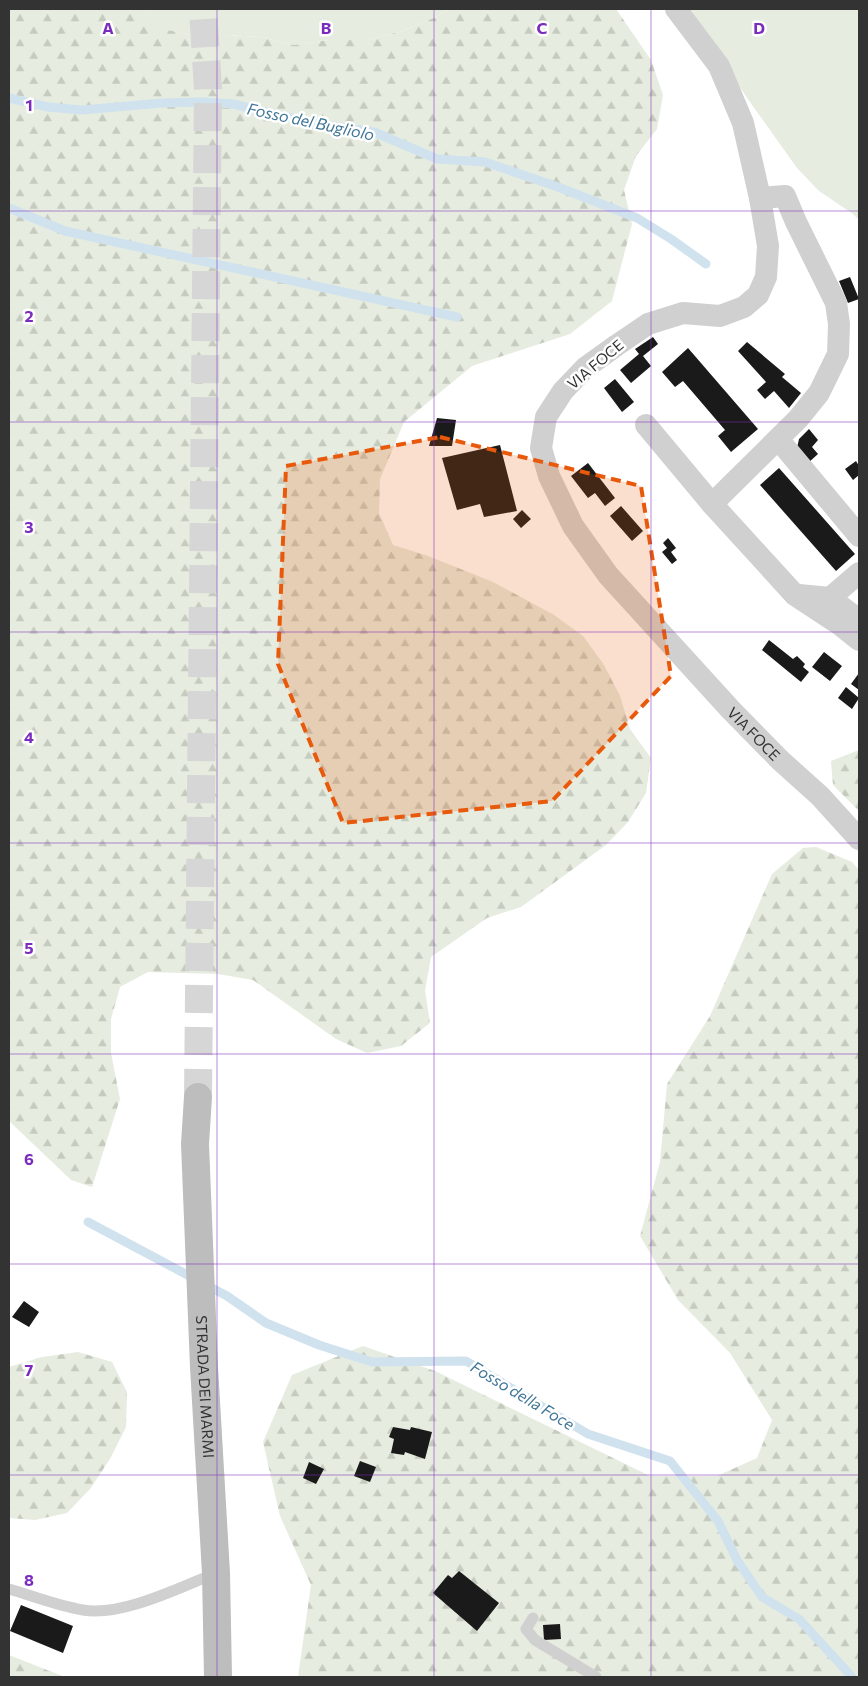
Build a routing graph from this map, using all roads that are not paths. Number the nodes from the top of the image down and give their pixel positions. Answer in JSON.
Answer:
{"nodes":[{"id":1,"x":676,"y":9,"type":"edge"},
{"id":2,"x":760,"y":198,"type":"junction"},
{"id":3,"x":646,"y":425,"type":"dead end"},
{"id":4,"x":778,"y":439,"type":"junction"},
{"id":5,"x":712,"y":504,"type":"junction"},
{"id":6,"x":857,"y":531,"type":"edge"},
{"id":7,"x":859,"y":573,"type":"edge"},
{"id":8,"x":795,"y":595,"type":"junction"},
{"id":9,"x":830,"y":598,"type":"junction"},
{"id":10,"x":859,"y":620,"type":"edge"},
{"id":11,"x":859,"y":640,"type":"edge"},
{"id":12,"x":859,"y":839,"type":"edge"},
{"id":13,"x":198,"y":1097,"type":"tunnel mouth"},
{"id":14,"x":216,"y":1573,"type":"junction"},
{"id":15,"x":9,"y":1589,"type":"edge"},
{"id":16,"x":533,"y":1618,"type":"dead end"},
{"id":17,"x":218,"y":1677,"type":"edge"},
{"id":18,"x":596,"y":1677,"type":"edge"}],
"edges":[{"from":1,"to":2,"type":"street","name":"VIA FOCE"},
{"from":2,"to":4,"type":"street"},
{"from":2,"to":12,"type":"street","name":"VIA FOCE"},
{"from":3,"to":5,"type":"street"},
{"from":4,"to":5,"type":"street"},
{"from":4,"to":6,"type":"street"},
{"from":5,"to":8,"type":"street"},
{"from":7,"to":9,"type":"street"},
{"from":8,"to":9,"type":"street"},
{"from":8,"to":11,"type":"street"},
{"from":9,"to":10,"type":"street"},
{"from":13,"to":14,"type":"main road","name":"STRADA DEI MARMI"},
{"from":14,"to":15,"type":"lane"},
{"from":14,"to":17,"type":"main road","name":"STRADA DEI MARMI"},
{"from":16,"to":18,"type":"lane"}]}
